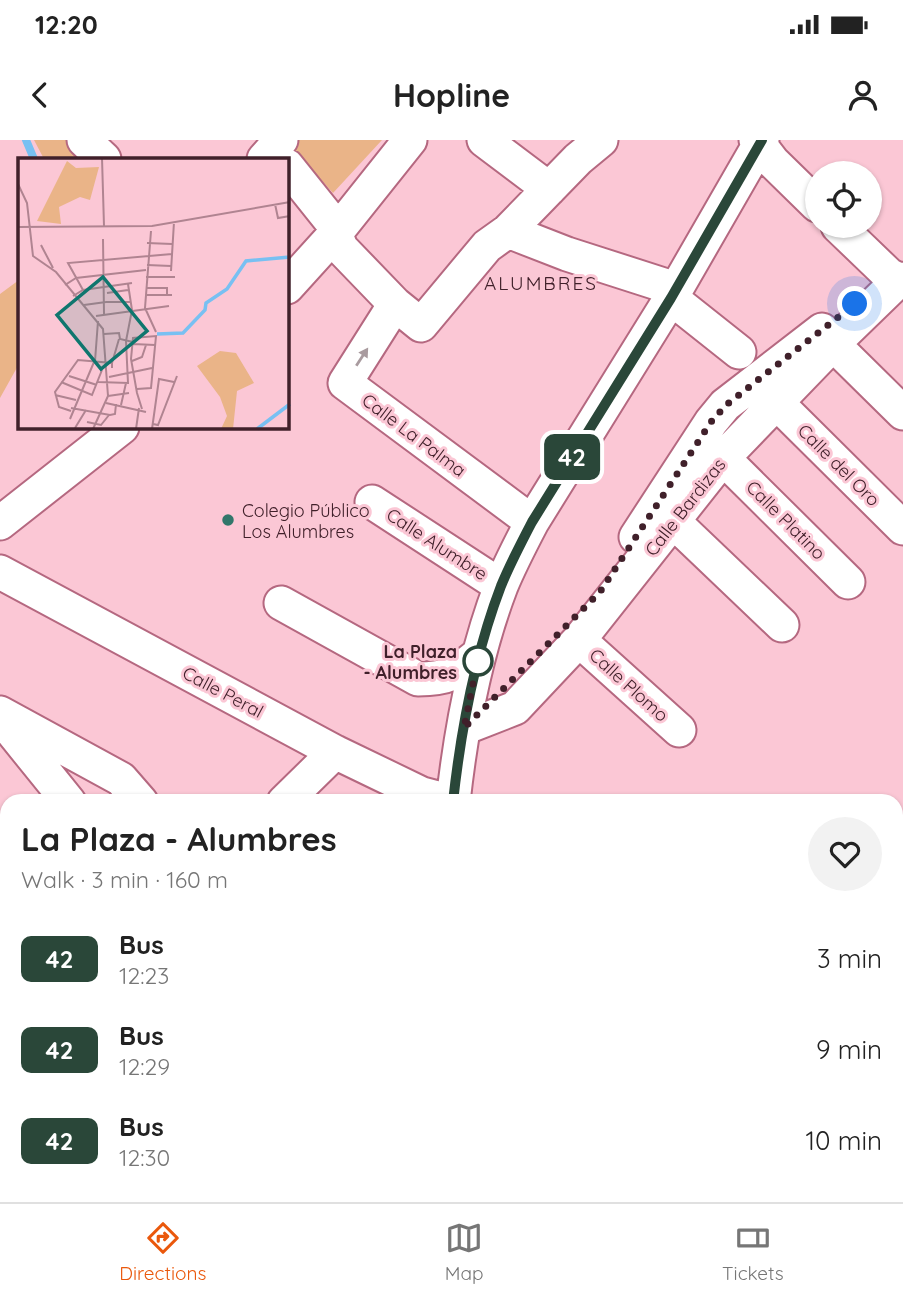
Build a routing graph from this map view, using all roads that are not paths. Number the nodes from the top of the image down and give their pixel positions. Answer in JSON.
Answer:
{"nodes":[{"id":1,"x":84,"y":140,"type":"edge"},
{"id":2,"x":410,"y":140,"type":"edge"},
{"id":3,"x":484,"y":140,"type":"edge"},
{"id":4,"x":601,"y":140,"type":"edge"},
{"id":5,"x":759,"y":142,"type":"edge"},
{"id":6,"x":103,"y":158,"type":"edge"},
{"id":7,"x":289,"y":170,"type":"edge"},
{"id":8,"x":550,"y":189,"type":"junction"},
{"id":9,"x":805,"y":194,"type":"edge"},
{"id":10,"x":508,"y":231,"type":"junction"},
{"id":11,"x":335,"y":234,"type":"junction"},
{"id":12,"x":851,"y":238,"type":"edge"},
{"id":13,"x":897,"y":279,"type":"edge"},
{"id":14,"x":289,"y":285,"type":"edge"},
{"id":15,"x":673,"y":293,"type":"junction"},
{"id":16,"x":395,"y":304,"type":"junction"},
{"id":17,"x":833,"y":344,"type":"junction"},
{"id":18,"x":739,"y":352,"type":"dead end"},
{"id":19,"x":776,"y":402,"type":"junction"},
{"id":20,"x":903,"y":413,"type":"edge"},
{"id":21,"x":119,"y":429,"type":"edge"},
{"id":22,"x":723,"y":458,"type":"junction"},
{"id":23,"x":372,"y":502,"type":"dead end"},
{"id":24,"x":532,"y":522,"type":"junction"},
{"id":25,"x":673,"y":522,"type":"junction"},
{"id":26,"x":0,"y":523,"type":"edge"},
{"id":27,"x":903,"y":528,"type":"edge"},
{"id":28,"x":0,"y":572,"type":"edge"},
{"id":29,"x":848,"y":582,"type":"dead end"},
{"id":30,"x":501,"y":586,"type":"junction"},
{"id":31,"x":281,"y":603,"type":"dead end"},
{"id":32,"x":782,"y":625,"type":"dead end"},
{"id":33,"x":579,"y":640,"type":"junction"},
{"id":34,"x":479,"y":654,"type":"junction"},
{"id":35,"x":0,"y":715,"type":"edge"},
{"id":36,"x":464,"y":728,"type":"junction"},
{"id":37,"x":680,"y":730,"type":"dead end"},
{"id":38,"x":335,"y":752,"type":"junction"},
{"id":39,"x":114,"y":776,"type":"junction"},
{"id":40,"x":63,"y":794,"type":"edge"},
{"id":41,"x":95,"y":794,"type":"edge"},
{"id":42,"x":134,"y":794,"type":"edge"},
{"id":43,"x":292,"y":794,"type":"edge"},
{"id":44,"x":422,"y":794,"type":"edge"},
{"id":45,"x":453,"y":794,"type":"edge"}],
"edges":[{"from":1,"to":6,"type":"street"},
{"from":2,"to":11,"type":"street"},
{"from":3,"to":8,"type":"street"},
{"from":4,"to":8,"type":"street"},
{"from":5,"to":9,"type":"street"},
{"from":5,"to":15,"type":"street"},
{"from":7,"to":11,"type":"street"},
{"from":8,"to":10,"type":"street"},
{"from":10,"to":15,"type":"street"},
{"from":10,"to":16,"type":"street"},
{"from":11,"to":14,"type":"street"},
{"from":11,"to":16,"type":"street"},
{"from":12,"to":13,"type":"street"},
{"from":13,"to":17,"type":"street","name":"Calle Bardizas"},
{"from":13,"to":36,"type":"street","name":"Calle Bardizas"},
{"from":15,"to":18,"type":"street"},
{"from":15,"to":24,"type":"street"},
{"from":24,"to":16,"type":"street","name":"Calle La Palma","one_way":true},
{"from":17,"to":19,"type":"street","name":"Calle Bardizas"},
{"from":17,"to":20,"type":"street"},
{"from":19,"to":22,"type":"street","name":"Calle Bardizas"},
{"from":19,"to":27,"type":"street","name":"Calle del Oro"},
{"from":21,"to":26,"type":"street"},
{"from":22,"to":25,"type":"street","name":"Calle Bardizas"},
{"from":22,"to":29,"type":"street","name":"Calle Platino"},
{"from":23,"to":30,"type":"street","name":"Calle Alumbre"},
{"from":24,"to":30,"type":"street"},
{"from":25,"to":32,"type":"street"},
{"from":25,"to":33,"type":"street","name":"Calle Bardizas"},
{"from":28,"to":38,"type":"street","name":"Calle Peral"},
{"from":30,"to":34,"type":"street"},
{"from":31,"to":34,"type":"street"},
{"from":33,"to":36,"type":"street","name":"Calle Bardizas"},
{"from":33,"to":37,"type":"street","name":"Calle Plomo"},
{"from":34,"to":36,"type":"street"},
{"from":35,"to":39,"type":"street"},
{"from":35,"to":40,"type":"street"},
{"from":36,"to":45,"type":"street"},
{"from":38,"to":43,"type":"street"},
{"from":38,"to":44,"type":"street","name":"Calle Peral"},
{"from":39,"to":41,"type":"street"},
{"from":39,"to":42,"type":"street"}]}
